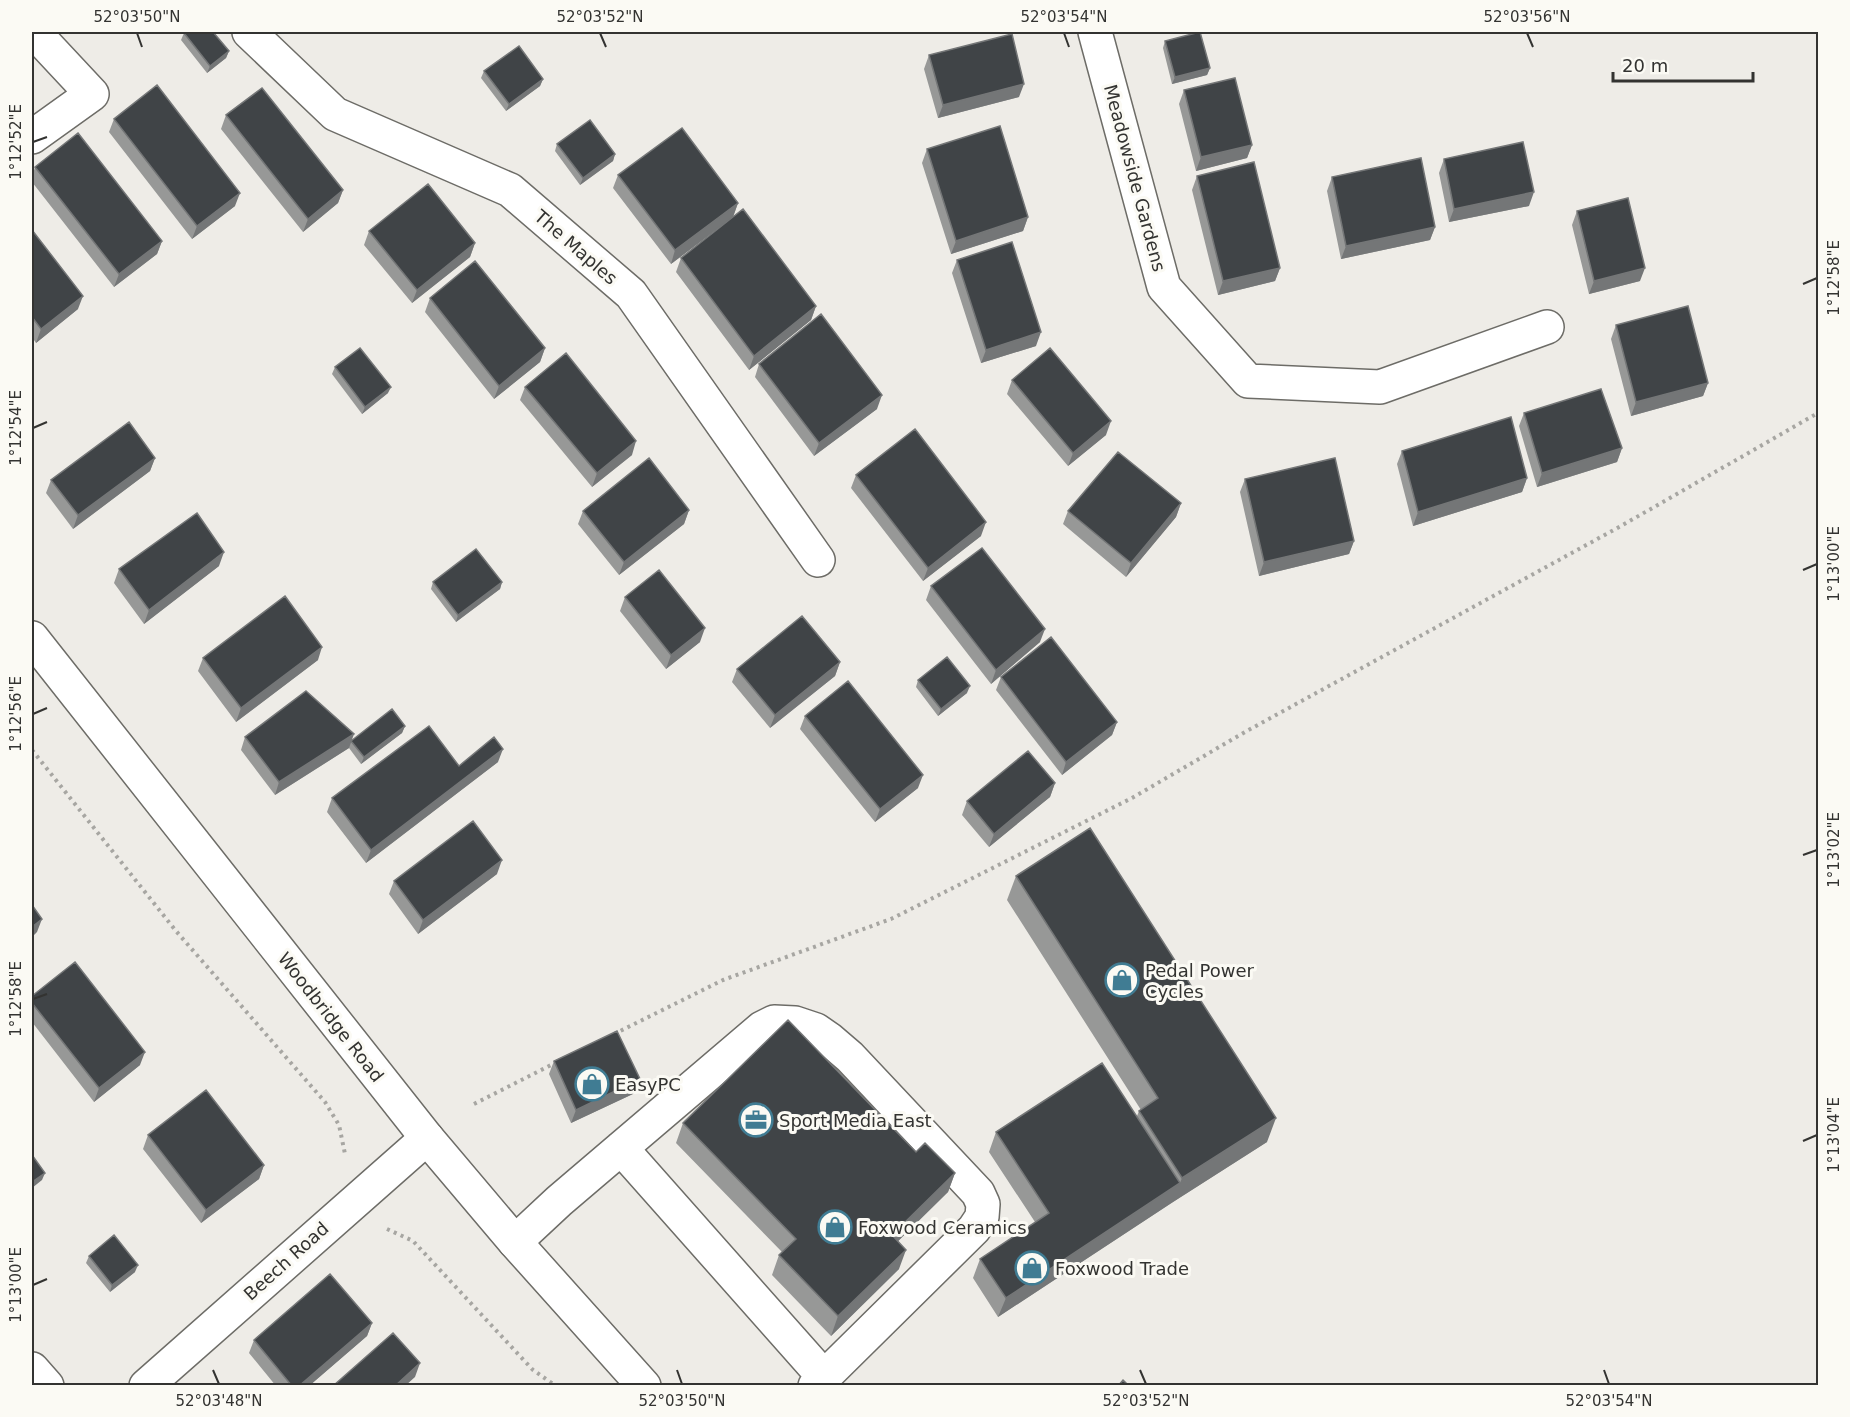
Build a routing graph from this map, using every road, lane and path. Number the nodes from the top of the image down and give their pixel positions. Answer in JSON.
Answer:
{"nodes":[{"id":1,"x":249,"y":32,"type":"edge"},
{"id":2,"x":1095,"y":32,"type":"edge"},
{"id":3,"x":35,"y":34,"type":"edge"},
{"id":4,"x":32,"y":137,"type":"edge"},
{"id":5,"x":1547,"y":327,"type":"dead end"},
{"id":6,"x":1818,"y":412,"type":"edge"},
{"id":7,"x":818,"y":560,"type":"dead end"},
{"id":8,"x":32,"y":638,"type":"edge"},
{"id":9,"x":32,"y":750,"type":"edge"},
{"id":10,"x":610,"y":1035,"type":"edge"},
{"id":11,"x":560,"y":1061,"type":"edge"},
{"id":12,"x":474,"y":1104,"type":"dead end"},
{"id":13,"x":427,"y":1138,"type":"junction"},
{"id":14,"x":621,"y":1148,"type":"junction"},
{"id":15,"x":358,"y":1198,"type":"junction"},
{"id":16,"x":515,"y":1242,"type":"junction"},
{"id":17,"x":32,"y":1369,"type":"edge"},
{"id":18,"x":819,"y":1381,"type":"edge"},
{"id":19,"x":48,"y":1386,"type":"edge"},
{"id":20,"x":146,"y":1386,"type":"edge"},
{"id":21,"x":556,"y":1386,"type":"edge"},
{"id":22,"x":644,"y":1386,"type":"edge"}],
"edges":[{"from":1,"to":7,"type":"street","name":"The Maples"},
{"from":2,"to":5,"type":"street","name":"Meadowside Gardens"},
{"from":3,"to":4,"type":"street"},
{"from":6,"to":10,"type":"path"},
{"from":8,"to":13,"type":"street","name":"Woodbridge Road"},
{"from":9,"to":15,"type":"path"},
{"from":11,"to":12,"type":"path"},
{"from":13,"to":15,"type":"street","name":"Beech Road"},
{"from":13,"to":16,"type":"street","name":"Woodbridge Road"},
{"from":14,"to":16,"type":"street"},
{"from":14,"to":18,"type":"street"},
{"from":14,"to":18,"type":"street"},
{"from":15,"to":20,"type":"street","name":"Beech Road"},
{"from":15,"to":21,"type":"path"},
{"from":16,"to":22,"type":"street","name":"Woodbridge Road"},
{"from":17,"to":19,"type":"street"}]}
